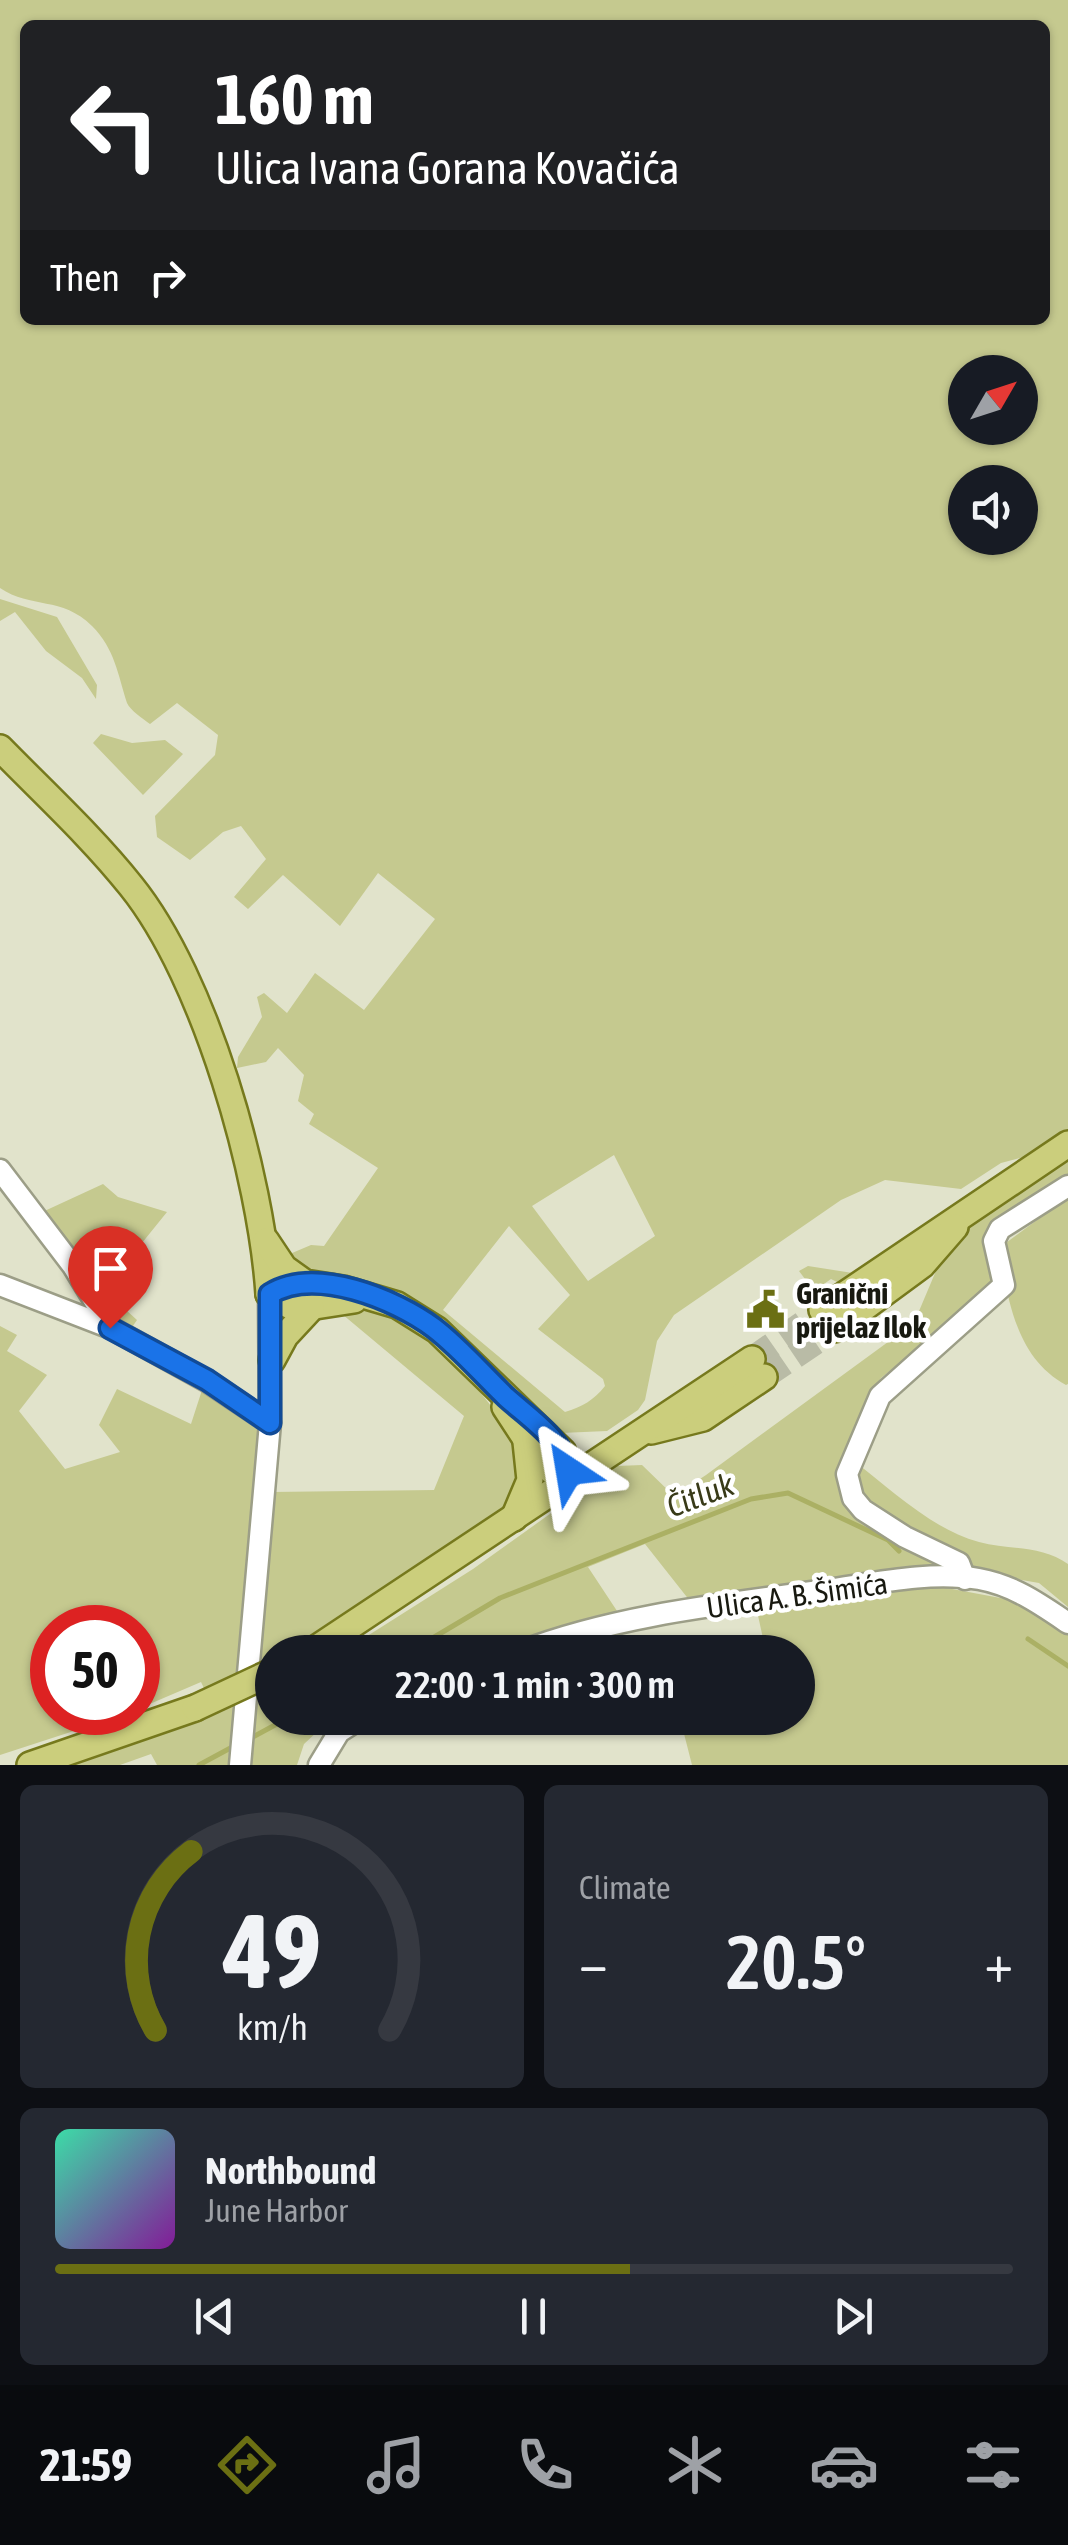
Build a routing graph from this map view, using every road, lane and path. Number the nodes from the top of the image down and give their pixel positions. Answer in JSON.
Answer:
{"nodes":[{"id":1,"x":0,"y":748,"type":"edge"},
{"id":2,"x":1068,"y":1144,"type":"edge"},
{"id":3,"x":0,"y":1170,"type":"edge"},
{"id":4,"x":1068,"y":1186,"type":"edge"},
{"id":5,"x":266,"y":1240,"type":"junction"},
{"id":6,"x":0,"y":1285,"type":"edge"},
{"id":7,"x":270,"y":1294,"type":"junction"},
{"id":8,"x":308,"y":1296,"type":"junction"},
{"id":9,"x":829,"y":1320,"type":"tunnel mouth"},
{"id":10,"x":110,"y":1328,"type":"junction"},
{"id":11,"x":272,"y":1360,"type":"junction"},
{"id":12,"x":758,"y":1368,"type":"tunnel mouth"},
{"id":13,"x":490,"y":1382,"type":"junction"},
{"id":14,"x":270,"y":1423,"type":"junction"},
{"id":15,"x":553,"y":1441,"type":"junction"},
{"id":16,"x":632,"y":1441,"type":"junction"},
{"id":17,"x":526,"y":1442,"type":"junction"},
{"id":18,"x":566,"y":1485,"type":"junction"},
{"id":19,"x":514,"y":1519,"type":"junction"},
{"id":20,"x":966,"y":1579,"type":"junction"},
{"id":21,"x":1068,"y":1622,"type":"edge"},
{"id":22,"x":337,"y":1635,"type":"edge"},
{"id":23,"x":567,"y":1635,"type":"edge"},
{"id":24,"x":255,"y":1680,"type":"edge"},
{"id":25,"x":337,"y":1735,"type":"edge"},
{"id":26,"x":240,"y":1758,"type":"edge"},
{"id":27,"x":30,"y":1765,"type":"edge"},
{"id":28,"x":320,"y":1765,"type":"edge"}],
"edges":[{"from":1,"to":5,"type":"main road"},
{"from":2,"to":9,"type":"main road"},
{"from":3,"to":10,"type":"street"},
{"from":4,"to":20,"type":"street"},
{"from":5,"to":7,"type":"main road"},
{"from":5,"to":8,"type":"main road"},
{"from":6,"to":10,"type":"street"},
{"from":7,"to":8,"type":"main road"},
{"from":7,"to":11,"type":"street"},
{"from":8,"to":11,"type":"main road"},
{"from":8,"to":13,"type":"main road"},
{"from":10,"to":14,"type":"street"},
{"from":11,"to":14,"type":"street"},
{"from":12,"to":16,"type":"main road"},
{"from":13,"to":15,"type":"main road"},
{"from":13,"to":17,"type":"main road"},
{"from":14,"to":26,"type":"street"},
{"from":15,"to":16,"type":"main road"},
{"from":15,"to":18,"type":"main road"},
{"from":16,"to":18,"type":"main road"},
{"from":17,"to":18,"type":"main road"},
{"from":17,"to":19,"type":"main road"},
{"from":18,"to":19,"type":"main road"},
{"from":19,"to":22,"type":"main road"},
{"from":20,"to":21,"type":"street","name":"Ulica A. B. Šimića"},
{"from":20,"to":23,"type":"street","name":"Ulica A. B. Šimića"},
{"from":24,"to":27,"type":"main road","bridge":true},
{"from":25,"to":28,"type":"street"}]}
